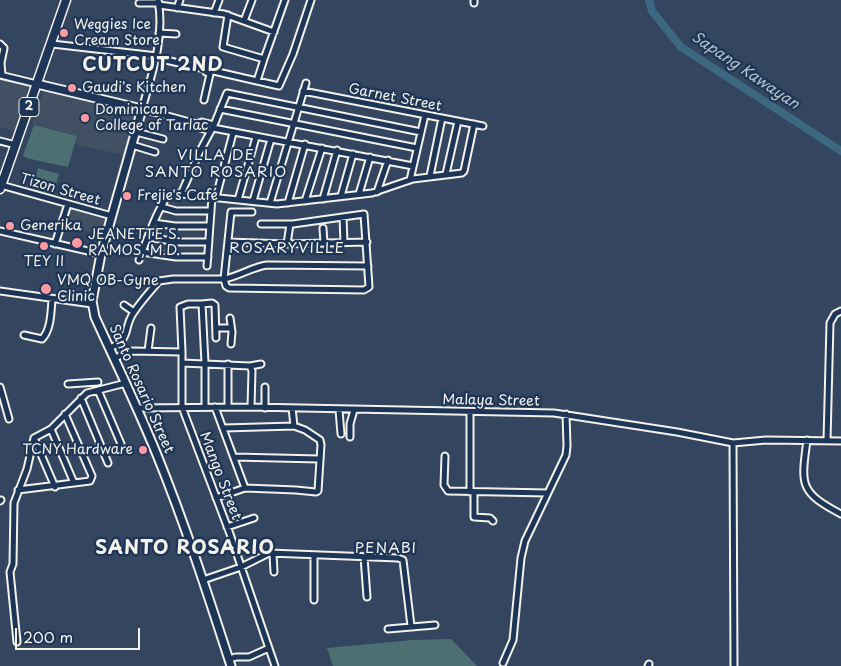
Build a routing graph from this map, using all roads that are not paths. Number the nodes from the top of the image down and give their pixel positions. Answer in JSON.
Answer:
{"nodes":[{"id":1,"x":66,"y":0,"type":"edge"},
{"id":2,"x":180,"y":0,"type":"edge"},
{"id":3,"x":219,"y":0,"type":"edge"},
{"id":4,"x":252,"y":0,"type":"edge"},
{"id":5,"x":285,"y":0,"type":"edge"},
{"id":6,"x":312,"y":0,"type":"edge"},
{"id":7,"x":158,"y":2,"type":"edge"},
{"id":8,"x":139,"y":3,"type":"dead end"},
{"id":9,"x":178,"y":8,"type":"junction"},
{"id":10,"x":214,"y":13,"type":"junction"},
{"id":11,"x":228,"y":16,"type":"junction"},
{"id":12,"x":244,"y":21,"type":"junction"},
{"id":13,"x":274,"y":32,"type":"junction"},
{"id":14,"x":159,"y":33,"type":"junction"},
{"id":15,"x":176,"y":34,"type":"dead end"},
{"id":16,"x":0,"y":44,"type":"edge"},
{"id":17,"x":52,"y":44,"type":"junction"},
{"id":18,"x":157,"y":57,"type":"junction"},
{"id":19,"x":264,"y":59,"type":"junction"},
{"id":20,"x":203,"y":69,"type":"junction"},
{"id":21,"x":1,"y":75,"type":"edge"},
{"id":22,"x":257,"y":81,"type":"junction"},
{"id":23,"x":306,"y":83,"type":"dead end"},
{"id":24,"x":37,"y":84,"type":"junction"},
{"id":25,"x":304,"y":91,"type":"junction"},
{"id":26,"x":204,"y":100,"type":"dead end"},
{"id":27,"x":299,"y":108,"type":"junction"},
{"id":28,"x":142,"y":109,"type":"junction"},
{"id":29,"x":220,"y":109,"type":"junction"},
{"id":30,"x":425,"y":115,"type":"junction"},
{"id":31,"x":442,"y":118,"type":"junction"},
{"id":32,"x":458,"y":121,"type":"junction"},
{"id":33,"x":294,"y":124,"type":"junction"},
{"id":34,"x":474,"y":124,"type":"junction"},
{"id":35,"x":483,"y":126,"type":"dead end"},
{"id":36,"x":213,"y":128,"type":"junction"},
{"id":37,"x":136,"y":132,"type":"junction"},
{"id":38,"x":421,"y":132,"type":"junction"},
{"id":39,"x":234,"y":133,"type":"junction"},
{"id":40,"x":256,"y":137,"type":"junction"},
{"id":41,"x":163,"y":139,"type":"dead end"},
{"id":42,"x":271,"y":139,"type":"junction"},
{"id":43,"x":0,"y":141,"type":"edge"},
{"id":44,"x":288,"y":142,"type":"junction"},
{"id":45,"x":305,"y":144,"type":"junction"},
{"id":46,"x":16,"y":145,"type":"junction"},
{"id":47,"x":132,"y":145,"type":"junction"},
{"id":48,"x":322,"y":148,"type":"junction"},
{"id":49,"x":417,"y":148,"type":"junction"},
{"id":50,"x":337,"y":150,"type":"junction"},
{"id":51,"x":155,"y":152,"type":"dead end"},
{"id":52,"x":353,"y":154,"type":"junction"},
{"id":53,"x":370,"y":157,"type":"junction"},
{"id":54,"x":388,"y":160,"type":"junction"},
{"id":55,"x":413,"y":166,"type":"junction"},
{"id":56,"x":446,"y":174,"type":"junction"},
{"id":57,"x":430,"y":176,"type":"junction"},
{"id":58,"x":410,"y":180,"type":"junction"},
{"id":59,"x":1,"y":187,"type":"edge"},
{"id":60,"x":377,"y":192,"type":"junction"},
{"id":61,"x":181,"y":194,"type":"junction"},
{"id":62,"x":359,"y":194,"type":"junction"},
{"id":63,"x":341,"y":196,"type":"junction"},
{"id":64,"x":214,"y":197,"type":"junction"},
{"id":65,"x":323,"y":199,"type":"junction"},
{"id":66,"x":238,"y":200,"type":"junction"},
{"id":67,"x":253,"y":201,"type":"junction"},
{"id":68,"x":305,"y":201,"type":"junction"},
{"id":69,"x":270,"y":203,"type":"junction"},
{"id":70,"x":288,"y":203,"type":"junction"},
{"id":71,"x":68,"y":204,"type":"junction"},
{"id":72,"x":162,"y":207,"type":"junction"},
{"id":73,"x":211,"y":210,"type":"junction"},
{"id":74,"x":252,"y":212,"type":"dead end"},
{"id":75,"x":112,"y":216,"type":"junction"},
{"id":76,"x":343,"y":216,"type":"junction"},
{"id":77,"x":154,"y":222,"type":"junction"},
{"id":78,"x":262,"y":224,"type":"dead end"},
{"id":79,"x":290,"y":224,"type":"junction"},
{"id":80,"x":210,"y":226,"type":"junction"},
{"id":81,"x":323,"y":228,"type":"dead end"},
{"id":82,"x":0,"y":231,"type":"edge"},
{"id":83,"x":148,"y":237,"type":"junction"},
{"id":84,"x":209,"y":242,"type":"junction"},
{"id":85,"x":228,"y":242,"type":"junction"},
{"id":86,"x":367,"y":242,"type":"junction"},
{"id":87,"x":324,"y":243,"type":"junction"},
{"id":88,"x":344,"y":243,"type":"junction"},
{"id":89,"x":55,"y":244,"type":"junction"},
{"id":90,"x":287,"y":244,"type":"junction"},
{"id":91,"x":142,"y":252,"type":"junction"},
{"id":92,"x":101,"y":254,"type":"junction"},
{"id":93,"x":208,"y":256,"type":"junction"},
{"id":94,"x":139,"y":260,"type":"dead end"},
{"id":95,"x":207,"y":266,"type":"dead end"},
{"id":96,"x":368,"y":266,"type":"junction"},
{"id":97,"x":224,"y":279,"type":"junction"},
{"id":98,"x":0,"y":291,"type":"edge"},
{"id":99,"x":52,"y":299,"type":"junction"},
{"id":100,"x":92,"y":304,"type":"junction"},
{"id":101,"x":202,"y":304,"type":"junction"},
{"id":102,"x":124,"y":305,"type":"dead end"},
{"id":103,"x":841,"y":311,"type":"edge"},
{"id":104,"x":134,"y":312,"type":"junction"},
{"id":105,"x":230,"y":318,"type":"dead end"},
{"id":106,"x":151,"y":328,"type":"dead end"},
{"id":107,"x":216,"y":328,"type":"junction"},
{"id":108,"x":230,"y":328,"type":"junction"},
{"id":109,"x":24,"y":335,"type":"dead end"},
{"id":110,"x":216,"y":338,"type":"dead end"},
{"id":111,"x":231,"y":344,"type":"dead end"},
{"id":112,"x":110,"y":348,"type":"junction"},
{"id":113,"x":148,"y":351,"type":"junction"},
{"id":114,"x":182,"y":352,"type":"junction"},
{"id":115,"x":115,"y":358,"type":"junction"},
{"id":116,"x":182,"y":363,"type":"junction"},
{"id":117,"x":205,"y":363,"type":"junction"},
{"id":118,"x":228,"y":364,"type":"junction"},
{"id":119,"x":261,"y":364,"type":"dead end"},
{"id":120,"x":250,"y":366,"type":"junction"},
{"id":121,"x":126,"y":383,"type":"junction"},
{"id":122,"x":68,"y":384,"type":"dead end"},
{"id":123,"x":0,"y":387,"type":"edge"},
{"id":124,"x":265,"y":387,"type":"dead end"},
{"id":125,"x":100,"y":389,"type":"junction"},
{"id":126,"x":81,"y":398,"type":"junction"},
{"id":127,"x":182,"y":407,"type":"junction"},
{"id":128,"x":205,"y":407,"type":"junction"},
{"id":129,"x":228,"y":407,"type":"junction"},
{"id":130,"x":251,"y":407,"type":"junction"},
{"id":131,"x":137,"y":408,"type":"junction"},
{"id":132,"x":214,"y":408,"type":"junction"},
{"id":133,"x":265,"y":408,"type":"junction"},
{"id":134,"x":292,"y":408,"type":"junction"},
{"id":135,"x":339,"y":410,"type":"junction"},
{"id":136,"x":354,"y":410,"type":"junction"},
{"id":137,"x":470,"y":412,"type":"junction"},
{"id":138,"x":65,"y":414,"type":"junction"},
{"id":139,"x":566,"y":414,"type":"junction"},
{"id":140,"x":9,"y":418,"type":"dead end"},
{"id":141,"x":294,"y":426,"type":"junction"},
{"id":142,"x":224,"y":428,"type":"junction"},
{"id":143,"x":51,"y":429,"type":"junction"},
{"id":144,"x":341,"y":434,"type":"dead end"},
{"id":145,"x":350,"y":437,"type":"dead end"},
{"id":146,"x":34,"y":438,"type":"junction"},
{"id":147,"x":807,"y":440,"type":"junction"},
{"id":148,"x":827,"y":441,"type":"junction"},
{"id":149,"x":841,"y":441,"type":"edge"},
{"id":150,"x":733,"y":443,"type":"junction"},
{"id":151,"x":121,"y":444,"type":"dead end"},
{"id":152,"x":445,"y":456,"type":"dead end"},
{"id":153,"x":234,"y":457,"type":"junction"},
{"id":154,"x":319,"y":460,"type":"junction"},
{"id":155,"x":108,"y":463,"type":"dead end"},
{"id":156,"x":74,"y":483,"type":"junction"},
{"id":157,"x":55,"y":487,"type":"junction"},
{"id":158,"x":245,"y":488,"type":"junction"},
{"id":159,"x":18,"y":490,"type":"junction"},
{"id":160,"x":472,"y":492,"type":"junction"},
{"id":161,"x":548,"y":493,"type":"junction"},
{"id":162,"x":216,"y":498,"type":"junction"},
{"id":163,"x":841,"y":514,"type":"edge"},
{"id":164,"x":254,"y":518,"type":"dead end"},
{"id":165,"x":493,"y":521,"type":"dead end"},
{"id":166,"x":228,"y":527,"type":"junction"},
{"id":167,"x":273,"y":554,"type":"junction"},
{"id":168,"x":314,"y":556,"type":"junction"},
{"id":169,"x":364,"y":557,"type":"junction"},
{"id":170,"x":241,"y":566,"type":"junction"},
{"id":171,"x":274,"y":572,"type":"dead end"},
{"id":172,"x":203,"y":580,"type":"junction"},
{"id":173,"x":367,"y":597,"type":"dead end"},
{"id":174,"x":314,"y":600,"type":"dead end"},
{"id":175,"x":436,"y":625,"type":"dead end"},
{"id":176,"x":411,"y":626,"type":"junction"},
{"id":177,"x":388,"y":629,"type":"dead end"},
{"id":178,"x":17,"y":642,"type":"dead end"},
{"id":179,"x":269,"y":648,"type":"junction"},
{"id":180,"x":230,"y":662,"type":"edge"},
{"id":181,"x":503,"y":663,"type":"dead end"},
{"id":182,"x":275,"y":666,"type":"edge"},
{"id":183,"x":734,"y":666,"type":"edge"}],
"edges":[{"from":1,"to":17,"type":"highway","number":"2"},
{"from":2,"to":9,"type":"street"},
{"from":3,"to":10,"type":"street"},
{"from":4,"to":12,"type":"street"},
{"from":5,"to":13,"type":"street"},
{"from":6,"to":22,"type":"street"},
{"from":7,"to":8,"type":"street"},
{"from":7,"to":9,"type":"street"},
{"from":7,"to":14,"type":"street","name":"Santo Rosario Street"},
{"from":9,"to":10,"type":"street"},
{"from":10,"to":11,"type":"street"},
{"from":11,"to":12,"type":"street"},
{"from":11,"to":19,"type":"street"},
{"from":12,"to":13,"type":"street"},
{"from":13,"to":19,"type":"street"},
{"from":14,"to":15,"type":"street"},
{"from":14,"to":18,"type":"street","name":"Santo Rosario Street"},
{"from":16,"to":21,"type":"street"},
{"from":17,"to":18,"type":"street"},
{"from":17,"to":24,"type":"highway","number":"2"},
{"from":18,"to":20,"type":"street"},
{"from":18,"to":28,"type":"street","name":"Santo Rosario Street"},
{"from":19,"to":22,"type":"street"},
{"from":20,"to":22,"type":"street"},
{"from":20,"to":26,"type":"street"},
{"from":21,"to":24,"type":"street"},
{"from":23,"to":25,"type":"street"},
{"from":24,"to":28,"type":"main road"},
{"from":24,"to":46,"type":"highway","number":"2"},
{"from":25,"to":27,"type":"street"},
{"from":25,"to":30,"type":"street","name":"Garnet Street"},
{"from":27,"to":29,"type":"street"},
{"from":27,"to":33,"type":"street"},
{"from":27,"to":38,"type":"street"},
{"from":28,"to":36,"type":"street"},
{"from":28,"to":37,"type":"main road","name":"Santo Rosario Street"},
{"from":29,"to":33,"type":"street"},
{"from":29,"to":36,"type":"street"},
{"from":30,"to":31,"type":"street","name":"Garnet Street"},
{"from":30,"to":38,"type":"street"},
{"from":31,"to":32,"type":"street","name":"Garnet Street"},
{"from":31,"to":57,"type":"street"},
{"from":32,"to":34,"type":"street","name":"Garnet Street"},
{"from":32,"to":56,"type":"street"},
{"from":33,"to":44,"type":"street"},
{"from":33,"to":49,"type":"street"},
{"from":34,"to":35,"type":"street","name":"Garnet Street"},
{"from":34,"to":56,"type":"street"},
{"from":36,"to":39,"type":"street"},
{"from":36,"to":61,"type":"street"},
{"from":37,"to":41,"type":"street"},
{"from":37,"to":47,"type":"main road","name":"Santo Rosario Street"},
{"from":38,"to":49,"type":"street"},
{"from":39,"to":40,"type":"street"},
{"from":39,"to":64,"type":"street"},
{"from":40,"to":42,"type":"street"},
{"from":40,"to":66,"type":"street"},
{"from":42,"to":44,"type":"street"},
{"from":42,"to":67,"type":"street"},
{"from":43,"to":46,"type":"street"},
{"from":44,"to":45,"type":"street"},
{"from":44,"to":69,"type":"street"},
{"from":45,"to":48,"type":"street"},
{"from":45,"to":70,"type":"street"},
{"from":46,"to":59,"type":"highway","number":"2"},
{"from":47,"to":51,"type":"street"},
{"from":47,"to":75,"type":"main road","name":"Santo Rosario Street"},
{"from":48,"to":50,"type":"street"},
{"from":48,"to":68,"type":"street"},
{"from":49,"to":55,"type":"street"},
{"from":50,"to":52,"type":"street"},
{"from":50,"to":65,"type":"street"},
{"from":52,"to":53,"type":"street"},
{"from":52,"to":63,"type":"street"},
{"from":53,"to":54,"type":"street"},
{"from":53,"to":62,"type":"street"},
{"from":54,"to":55,"type":"street"},
{"from":54,"to":60,"type":"street"},
{"from":55,"to":58,"type":"street"},
{"from":56,"to":57,"type":"street"},
{"from":57,"to":58,"type":"street"},
{"from":58,"to":60,"type":"street"},
{"from":59,"to":71,"type":"street","name":"Tizon Street"},
{"from":60,"to":62,"type":"street"},
{"from":61,"to":64,"type":"street"},
{"from":61,"to":72,"type":"street"},
{"from":62,"to":63,"type":"street"},
{"from":63,"to":65,"type":"street"},
{"from":64,"to":66,"type":"street"},
{"from":64,"to":73,"type":"street"},
{"from":65,"to":68,"type":"street"},
{"from":66,"to":67,"type":"street"},
{"from":67,"to":69,"type":"street"},
{"from":68,"to":70,"type":"street"},
{"from":69,"to":70,"type":"street"},
{"from":71,"to":75,"type":"street","name":"Tizon Street"},
{"from":71,"to":89,"type":"street"},
{"from":72,"to":73,"type":"street"},
{"from":72,"to":77,"type":"street"},
{"from":73,"to":80,"type":"street"},
{"from":74,"to":85,"type":"street"},
{"from":75,"to":92,"type":"main road","name":"Santo Rosario Street"},
{"from":76,"to":79,"type":"street"},
{"from":76,"to":86,"type":"street"},
{"from":76,"to":88,"type":"street"},
{"from":77,"to":80,"type":"street"},
{"from":77,"to":83,"type":"street"},
{"from":78,"to":79,"type":"street"},
{"from":79,"to":90,"type":"street"},
{"from":80,"to":84,"type":"street"},
{"from":81,"to":87,"type":"street"},
{"from":82,"to":89,"type":"street"},
{"from":83,"to":84,"type":"street"},
{"from":83,"to":91,"type":"street"},
{"from":84,"to":93,"type":"street"},
{"from":85,"to":90,"type":"street"},
{"from":85,"to":97,"type":"street"},
{"from":86,"to":88,"type":"street"},
{"from":86,"to":96,"type":"street"},
{"from":87,"to":88,"type":"street"},
{"from":87,"to":90,"type":"street"},
{"from":89,"to":92,"type":"street"},
{"from":91,"to":93,"type":"street"},
{"from":91,"to":94,"type":"street"},
{"from":92,"to":100,"type":"main road","name":"Santo Rosario Street"},
{"from":93,"to":95,"type":"street"},
{"from":96,"to":97,"type":"street"},
{"from":96,"to":97,"type":"street"},
{"from":97,"to":104,"type":"street"},
{"from":98,"to":99,"type":"street"},
{"from":99,"to":100,"type":"street"},
{"from":99,"to":109,"type":"street"},
{"from":100,"to":112,"type":"main road","name":"Santo Rosario Street"},
{"from":101,"to":107,"type":"street"},
{"from":101,"to":114,"type":"street"},
{"from":101,"to":117,"type":"street"},
{"from":102,"to":104,"type":"street"},
{"from":103,"to":148,"type":"street"},
{"from":104,"to":112,"type":"street"},
{"from":105,"to":108,"type":"street"},
{"from":106,"to":113,"type":"street"},
{"from":107,"to":108,"type":"street"},
{"from":107,"to":110,"type":"street"},
{"from":108,"to":111,"type":"street"},
{"from":112,"to":115,"type":"main road","name":"Santo Rosario Street"},
{"from":113,"to":114,"type":"street"},
{"from":113,"to":115,"type":"street"},
{"from":114,"to":116,"type":"street"},
{"from":115,"to":121,"type":"main road","name":"Santo Rosario Street"},
{"from":116,"to":117,"type":"street"},
{"from":116,"to":127,"type":"street"},
{"from":117,"to":118,"type":"street"},
{"from":117,"to":128,"type":"street"},
{"from":118,"to":120,"type":"street"},
{"from":118,"to":129,"type":"street"},
{"from":119,"to":120,"type":"street"},
{"from":120,"to":130,"type":"street"},
{"from":121,"to":125,"type":"street"},
{"from":121,"to":131,"type":"main road","name":"Santo Rosario Street"},
{"from":122,"to":125,"type":"street"},
{"from":123,"to":140,"type":"street"},
{"from":124,"to":133,"type":"street"},
{"from":125,"to":126,"type":"street"},
{"from":125,"to":151,"type":"street"},
{"from":126,"to":138,"type":"street"},
{"from":126,"to":155,"type":"street"},
{"from":127,"to":128,"type":"street","name":"Malaya Street"},
{"from":127,"to":131,"type":"street","name":"Malaya Street"},
{"from":127,"to":162,"type":"street","name":"Mango Street"},
{"from":128,"to":132,"type":"street","name":"Malaya Street"},
{"from":129,"to":130,"type":"street","name":"Malaya Street"},
{"from":129,"to":132,"type":"street","name":"Malaya Street"},
{"from":130,"to":133,"type":"street","name":"Malaya Street"},
{"from":131,"to":172,"type":"main road","name":"Santo Rosario Street"},
{"from":132,"to":142,"type":"street"},
{"from":133,"to":134,"type":"street","name":"Malaya Street"},
{"from":134,"to":135,"type":"street","name":"Malaya Street"},
{"from":134,"to":141,"type":"street"},
{"from":135,"to":136,"type":"street","name":"Malaya Street"},
{"from":135,"to":144,"type":"street"},
{"from":136,"to":137,"type":"street","name":"Malaya Street"},
{"from":136,"to":145,"type":"street"},
{"from":137,"to":139,"type":"street","name":"Malaya Street"},
{"from":137,"to":160,"type":"street"},
{"from":138,"to":143,"type":"street"},
{"from":138,"to":156,"type":"street"},
{"from":139,"to":150,"type":"street","name":"Malaya Street"},
{"from":139,"to":161,"type":"street"},
{"from":141,"to":142,"type":"street"},
{"from":141,"to":154,"type":"street"},
{"from":142,"to":153,"type":"street"},
{"from":143,"to":146,"type":"street"},
{"from":143,"to":156,"type":"street"},
{"from":146,"to":157,"type":"street"},
{"from":146,"to":159,"type":"street"},
{"from":147,"to":148,"type":"street","name":"Malaya Street"},
{"from":147,"to":150,"type":"street","name":"Malaya Street"},
{"from":147,"to":163,"type":"street"},
{"from":148,"to":149,"type":"street","name":"Malaya Street"},
{"from":150,"to":183,"type":"street"},
{"from":152,"to":160,"type":"street"},
{"from":153,"to":154,"type":"street"},
{"from":153,"to":158,"type":"street"},
{"from":154,"to":158,"type":"street"},
{"from":156,"to":157,"type":"street"},
{"from":157,"to":159,"type":"street"},
{"from":158,"to":162,"type":"street"},
{"from":159,"to":178,"type":"street"},
{"from":160,"to":161,"type":"street"},
{"from":160,"to":165,"type":"street"},
{"from":161,"to":181,"type":"street"},
{"from":162,"to":166,"type":"street","name":"Mango Street"},
{"from":164,"to":166,"type":"street"},
{"from":166,"to":170,"type":"street","name":"Mango Street"},
{"from":167,"to":168,"type":"street"},
{"from":167,"to":170,"type":"street"},
{"from":167,"to":171,"type":"street"},
{"from":168,"to":169,"type":"street"},
{"from":168,"to":174,"type":"street"},
{"from":169,"to":173,"type":"street"},
{"from":169,"to":176,"type":"street"},
{"from":170,"to":172,"type":"street"},
{"from":170,"to":179,"type":"street","name":"Mango Street"},
{"from":172,"to":180,"type":"main road","name":"Santo Rosario Street"},
{"from":175,"to":176,"type":"street"},
{"from":176,"to":177,"type":"street"},
{"from":179,"to":180,"type":"street"},
{"from":179,"to":182,"type":"street","name":"Mango Street"}]}
